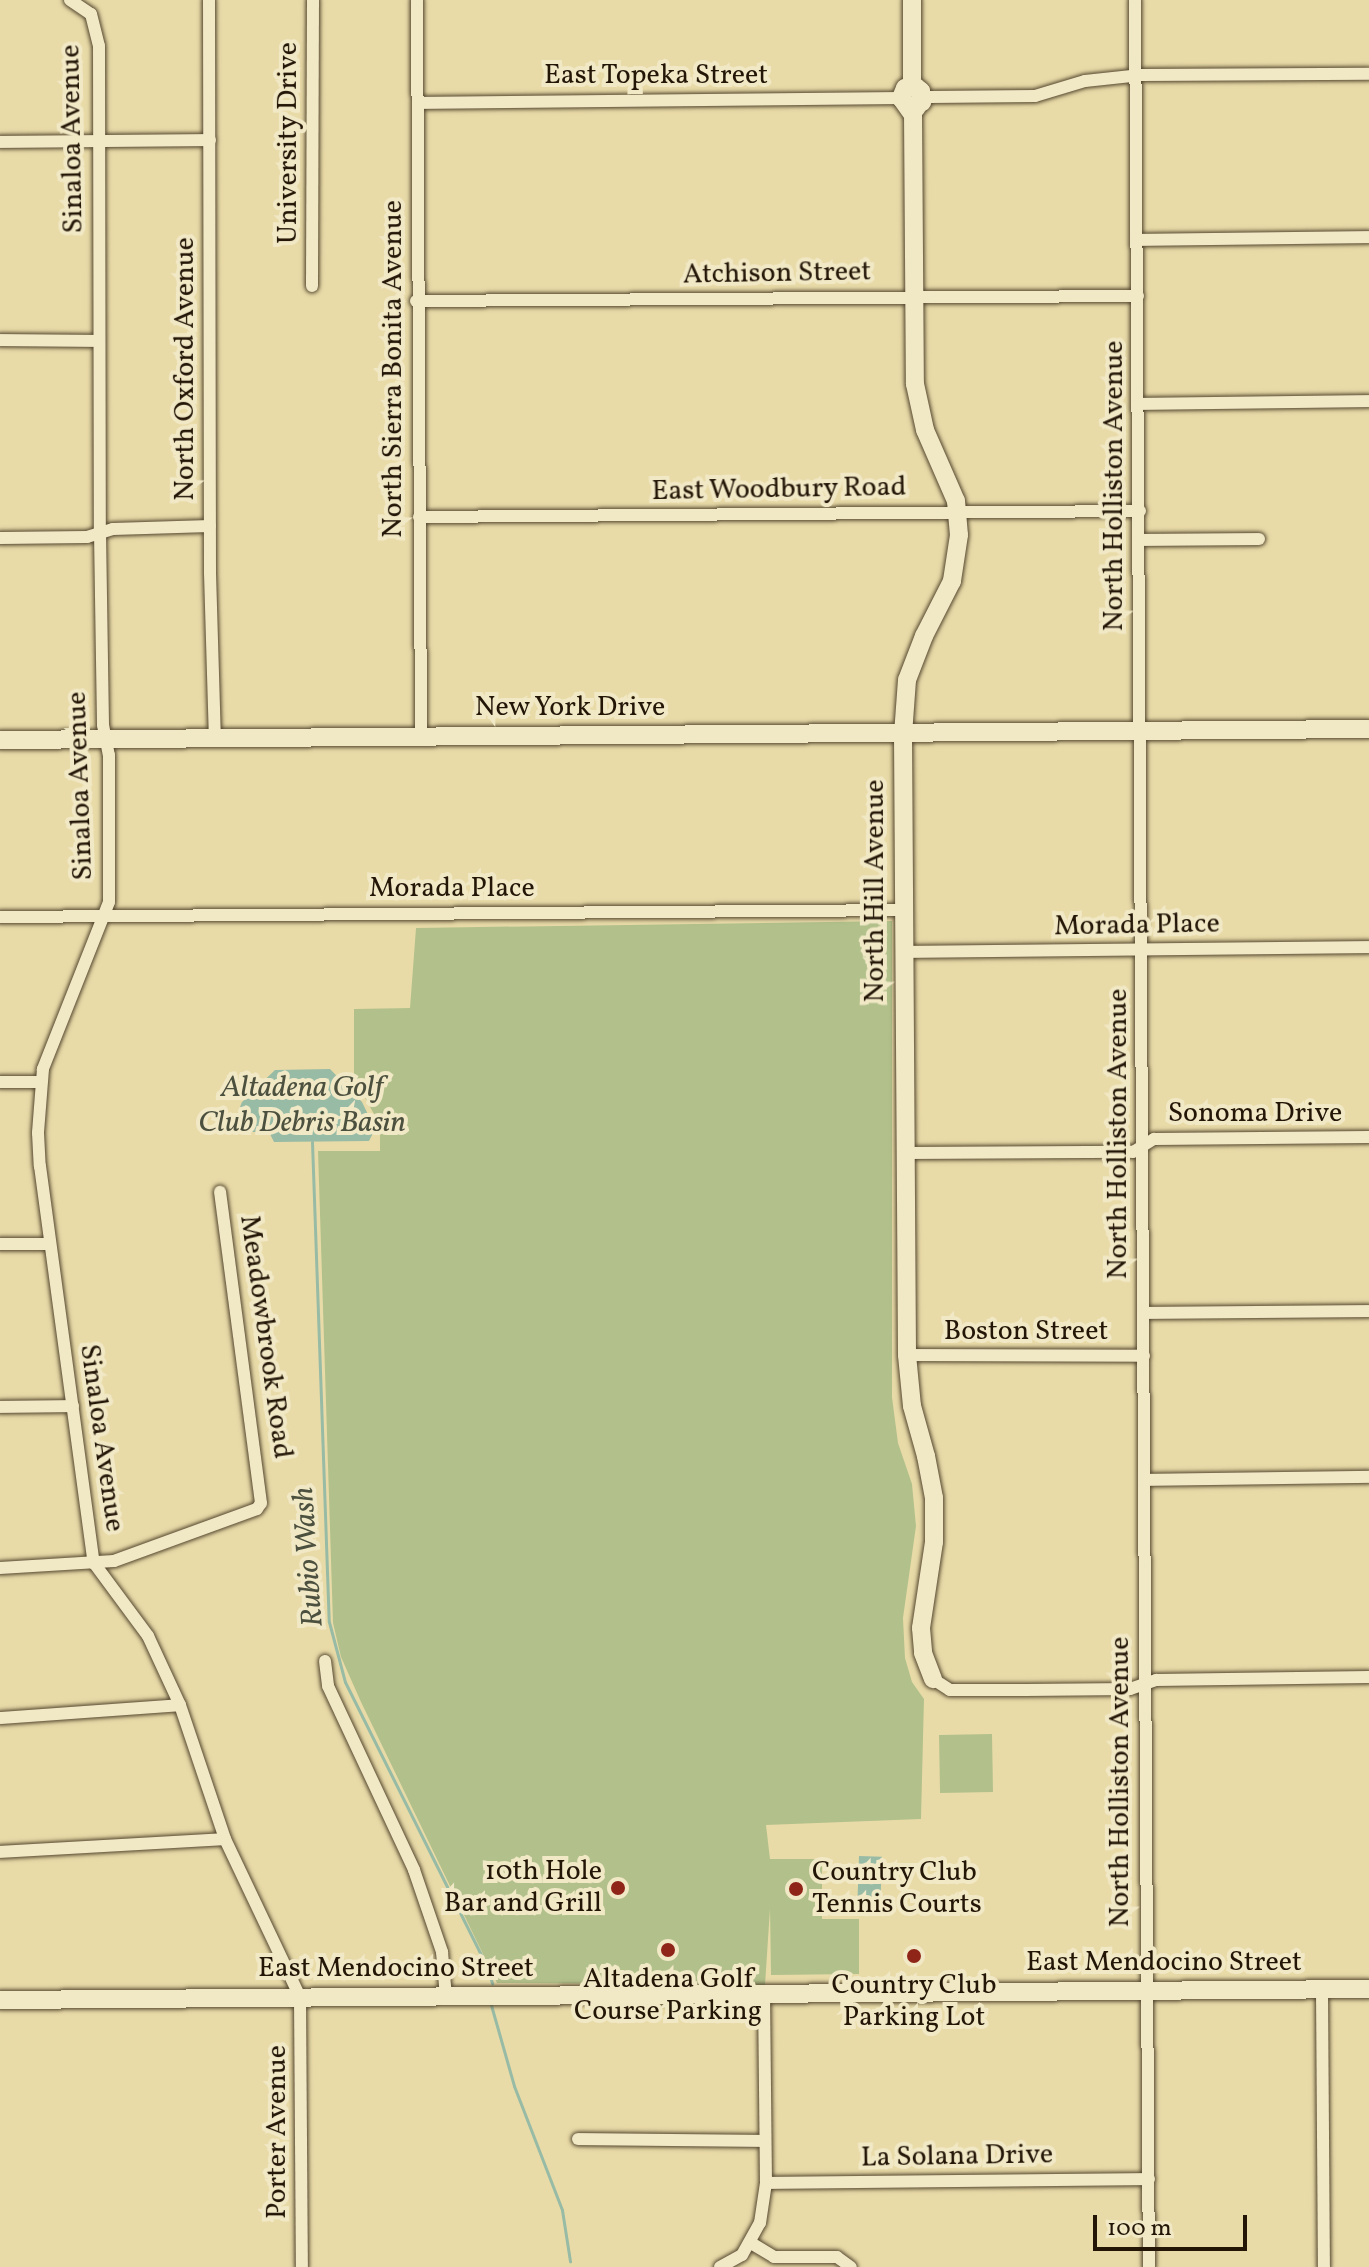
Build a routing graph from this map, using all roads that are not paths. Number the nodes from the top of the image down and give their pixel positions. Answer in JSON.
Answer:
{"nodes":[{"id":1,"x":70,"y":0,"type":"edge"},
{"id":2,"x":209,"y":0,"type":"edge"},
{"id":3,"x":313,"y":0,"type":"edge"},
{"id":4,"x":417,"y":0,"type":"edge"},
{"id":5,"x":912,"y":0,"type":"edge"},
{"id":6,"x":1135,"y":0,"type":"edge"},
{"id":7,"x":1369,"y":74,"type":"edge"},
{"id":8,"x":1136,"y":75,"type":"junction"},
{"id":9,"x":912,"y":98,"type":"junction"},
{"id":10,"x":418,"y":103,"type":"junction"},
{"id":11,"x":210,"y":140,"type":"junction"},
{"id":12,"x":99,"y":141,"type":"junction"},
{"id":13,"x":0,"y":142,"type":"edge"},
{"id":14,"x":1369,"y":237,"type":"edge"},
{"id":15,"x":1137,"y":240,"type":"junction"},
{"id":16,"x":312,"y":286,"type":"dead end"},
{"id":17,"x":915,"y":296,"type":"junction"},
{"id":18,"x":1138,"y":296,"type":"junction"},
{"id":19,"x":416,"y":301,"type":"junction"},
{"id":20,"x":0,"y":340,"type":"edge"},
{"id":21,"x":99,"y":341,"type":"junction"},
{"id":22,"x":1369,"y":401,"type":"edge"},
{"id":23,"x":1139,"y":404,"type":"junction"},
{"id":24,"x":1140,"y":511,"type":"junction"},
{"id":25,"x":958,"y":512,"type":"junction"},
{"id":26,"x":419,"y":517,"type":"junction"},
{"id":27,"x":210,"y":526,"type":"junction"},
{"id":28,"x":100,"y":533,"type":"junction"},
{"id":29,"x":0,"y":538,"type":"edge"},
{"id":30,"x":1259,"y":539,"type":"dead end"},
{"id":31,"x":1140,"y":540,"type":"junction"},
{"id":32,"x":1369,"y":729,"type":"edge"},
{"id":33,"x":1140,"y":732,"type":"junction"},
{"id":34,"x":903,"y":734,"type":"junction"},
{"id":35,"x":421,"y":737,"type":"junction"},
{"id":36,"x":215,"y":739,"type":"junction"},
{"id":37,"x":0,"y":740,"type":"edge"},
{"id":38,"x":104,"y":740,"type":"junction"},
{"id":39,"x":905,"y":910,"type":"junction"},
{"id":40,"x":0,"y":917,"type":"edge"},
{"id":41,"x":100,"y":917,"type":"junction"},
{"id":42,"x":1369,"y":947,"type":"edge"},
{"id":43,"x":1142,"y":949,"type":"junction"},
{"id":44,"x":905,"y":952,"type":"junction"},
{"id":45,"x":0,"y":1082,"type":"edge"},
{"id":46,"x":40,"y":1082,"type":"junction"},
{"id":47,"x":1369,"y":1137,"type":"edge"},
{"id":48,"x":1142,"y":1145,"type":"junction"},
{"id":49,"x":905,"y":1153,"type":"junction"},
{"id":50,"x":220,"y":1192,"type":"dead end"},
{"id":51,"x":0,"y":1244,"type":"edge"},
{"id":52,"x":49,"y":1244,"type":"junction"},
{"id":53,"x":1369,"y":1311,"type":"edge"},
{"id":54,"x":1143,"y":1313,"type":"junction"},
{"id":55,"x":907,"y":1355,"type":"junction"},
{"id":56,"x":1144,"y":1356,"type":"junction"},
{"id":57,"x":73,"y":1406,"type":"junction"},
{"id":58,"x":0,"y":1407,"type":"edge"},
{"id":59,"x":1369,"y":1477,"type":"edge"},
{"id":60,"x":1144,"y":1480,"type":"junction"},
{"id":61,"x":94,"y":1563,"type":"junction"},
{"id":62,"x":0,"y":1568,"type":"edge"},
{"id":63,"x":325,"y":1661,"type":"dead end"},
{"id":64,"x":1369,"y":1677,"type":"edge"},
{"id":65,"x":933,"y":1679,"type":"joint"},
{"id":66,"x":1145,"y":1683,"type":"junction"},
{"id":67,"x":180,"y":1705,"type":"junction"},
{"id":68,"x":0,"y":1718,"type":"edge"},
{"id":69,"x":225,"y":1839,"type":"junction"},
{"id":70,"x":0,"y":1852,"type":"edge"},
{"id":71,"x":1369,"y":1989,"type":"edge"},
{"id":72,"x":1147,"y":1991,"type":"junction"},
{"id":73,"x":1322,"y":1991,"type":"junction"},
{"id":74,"x":764,"y":1994,"type":"junction"},
{"id":75,"x":300,"y":1997,"type":"junction"},
{"id":76,"x":446,"y":1997,"type":"junction"},
{"id":77,"x":0,"y":2000,"type":"edge"},
{"id":78,"x":578,"y":2139,"type":"dead end"},
{"id":79,"x":765,"y":2141,"type":"junction"},
{"id":80,"x":1149,"y":2179,"type":"junction"},
{"id":81,"x":766,"y":2183,"type":"junction"},
{"id":82,"x":751,"y":2243,"type":"junction"},
{"id":83,"x":302,"y":2267,"type":"edge"},
{"id":84,"x":720,"y":2267,"type":"edge"},
{"id":85,"x":851,"y":2267,"type":"edge"},
{"id":86,"x":1149,"y":2267,"type":"edge"},
{"id":87,"x":1324,"y":2267,"type":"edge"}],
"edges":[{"from":1,"to":12,"type":"street","name":"Sinaloa Avenue"},
{"from":2,"to":11,"type":"street","name":"North Oxford Avenue"},
{"from":3,"to":16,"type":"street","name":"University Drive"},
{"from":4,"to":10,"type":"street","name":"North Sierra Bonita Avenue"},
{"from":5,"to":9,"type":"street","name":"North Hill Avenue"},
{"from":6,"to":8,"type":"street","name":"North Holliston Avenue"},
{"from":7,"to":8,"type":"street","name":"East Topeka Street"},
{"from":8,"to":9,"type":"street","name":"East Topeka Street"},
{"from":8,"to":15,"type":"street","name":"North Holliston Avenue"},
{"from":9,"to":10,"type":"street","name":"East Topeka Street"},
{"from":9,"to":17,"type":"street","name":"North Hill Avenue"},
{"from":10,"to":19,"type":"street","name":"North Sierra Bonita Avenue"},
{"from":11,"to":12,"type":"street"},
{"from":11,"to":27,"type":"street","name":"North Oxford Avenue"},
{"from":12,"to":13,"type":"street"},
{"from":12,"to":21,"type":"street","name":"Sinaloa Avenue"},
{"from":14,"to":15,"type":"street"},
{"from":15,"to":18,"type":"street","name":"North Holliston Avenue"},
{"from":17,"to":18,"type":"street","name":"Atchison Street"},
{"from":17,"to":19,"type":"street","name":"Atchison Street"},
{"from":17,"to":25,"type":"street","name":"North Hill Avenue"},
{"from":18,"to":23,"type":"street","name":"North Holliston Avenue"},
{"from":19,"to":26,"type":"street","name":"North Sierra Bonita Avenue"},
{"from":20,"to":21,"type":"street"},
{"from":21,"to":28,"type":"street","name":"Sinaloa Avenue"},
{"from":22,"to":23,"type":"street"},
{"from":23,"to":24,"type":"street","name":"North Holliston Avenue"},
{"from":24,"to":25,"type":"street","name":"East Woodbury Road"},
{"from":24,"to":31,"type":"street","name":"North Holliston Avenue"},
{"from":25,"to":26,"type":"street","name":"East Woodbury Road"},
{"from":25,"to":34,"type":"street","name":"North Hill Avenue"},
{"from":26,"to":35,"type":"street","name":"North Sierra Bonita Avenue"},
{"from":27,"to":28,"type":"street"},
{"from":27,"to":36,"type":"street","name":"North Oxford Avenue"},
{"from":28,"to":29,"type":"street"},
{"from":28,"to":38,"type":"street","name":"Sinaloa Avenue"},
{"from":30,"to":31,"type":"street"},
{"from":31,"to":33,"type":"street","name":"North Holliston Avenue"},
{"from":32,"to":33,"type":"street","name":"New York Drive"},
{"from":33,"to":34,"type":"street","name":"New York Drive"},
{"from":33,"to":43,"type":"street","name":"North Holliston Avenue"},
{"from":34,"to":35,"type":"street","name":"New York Drive"},
{"from":34,"to":39,"type":"street","name":"North Hill Avenue"},
{"from":35,"to":36,"type":"street","name":"New York Drive"},
{"from":36,"to":38,"type":"street","name":"New York Drive"},
{"from":37,"to":38,"type":"street","name":"New York Drive"},
{"from":38,"to":41,"type":"street","name":"Sinaloa Avenue"},
{"from":39,"to":41,"type":"street","name":"Morada Place"},
{"from":39,"to":44,"type":"street","name":"North Hill Avenue"},
{"from":40,"to":41,"type":"street","name":"Morada Place"},
{"from":41,"to":46,"type":"street","name":"Sinaloa Avenue"},
{"from":42,"to":43,"type":"street","name":"Morada Place"},
{"from":43,"to":44,"type":"street","name":"Morada Place"},
{"from":43,"to":48,"type":"street","name":"North Holliston Avenue"},
{"from":44,"to":49,"type":"street","name":"North Hill Avenue"},
{"from":45,"to":46,"type":"street"},
{"from":46,"to":52,"type":"street","name":"Sinaloa Avenue"},
{"from":47,"to":48,"type":"street","name":"Sonoma Drive"},
{"from":48,"to":49,"type":"street","name":"Sonoma Drive"},
{"from":48,"to":54,"type":"street","name":"North Holliston Avenue"},
{"from":49,"to":55,"type":"street","name":"North Hill Avenue"},
{"from":50,"to":61,"type":"street","name":"Meadowbrook Road"},
{"from":51,"to":52,"type":"street"},
{"from":52,"to":57,"type":"street","name":"Sinaloa Avenue"},
{"from":53,"to":54,"type":"street","name":"Boston Street"},
{"from":54,"to":56,"type":"street","name":"North Holliston Avenue"},
{"from":55,"to":56,"type":"street","name":"Boston Street"},
{"from":55,"to":65,"type":"street","name":"North Hill Avenue"},
{"from":56,"to":60,"type":"street","name":"North Holliston Avenue"},
{"from":57,"to":58,"type":"street"},
{"from":57,"to":61,"type":"street","name":"Sinaloa Avenue"},
{"from":59,"to":60,"type":"street"},
{"from":60,"to":66,"type":"street","name":"North Holliston Avenue"},
{"from":61,"to":62,"type":"street","name":"Meadowbrook Road"},
{"from":61,"to":67,"type":"street","name":"Sinaloa Avenue"},
{"from":63,"to":76,"type":"street"},
{"from":64,"to":66,"type":"street"},
{"from":65,"to":66,"type":"street"},
{"from":66,"to":72,"type":"street","name":"North Holliston Avenue"},
{"from":67,"to":68,"type":"street"},
{"from":67,"to":69,"type":"street","name":"Sinaloa Avenue"},
{"from":69,"to":70,"type":"street"},
{"from":69,"to":75,"type":"street","name":"Sinaloa Avenue"},
{"from":71,"to":73,"type":"street","name":"East Mendocino Street"},
{"from":72,"to":73,"type":"street","name":"East Mendocino Street"},
{"from":72,"to":74,"type":"street","name":"East Mendocino Street"},
{"from":72,"to":80,"type":"street","name":"North Holliston Avenue"},
{"from":73,"to":87,"type":"street"},
{"from":74,"to":76,"type":"street","name":"East Mendocino Street"},
{"from":74,"to":79,"type":"street"},
{"from":75,"to":76,"type":"street","name":"East Mendocino Street"},
{"from":75,"to":77,"type":"street","name":"East Mendocino Street"},
{"from":75,"to":83,"type":"street","name":"Porter Avenue"},
{"from":78,"to":79,"type":"street"},
{"from":79,"to":81,"type":"street"},
{"from":80,"to":81,"type":"street","name":"La Solana Drive"},
{"from":80,"to":86,"type":"street","name":"North Holliston Avenue"},
{"from":81,"to":82,"type":"street"},
{"from":82,"to":84,"type":"street"},
{"from":82,"to":85,"type":"street"}]}
